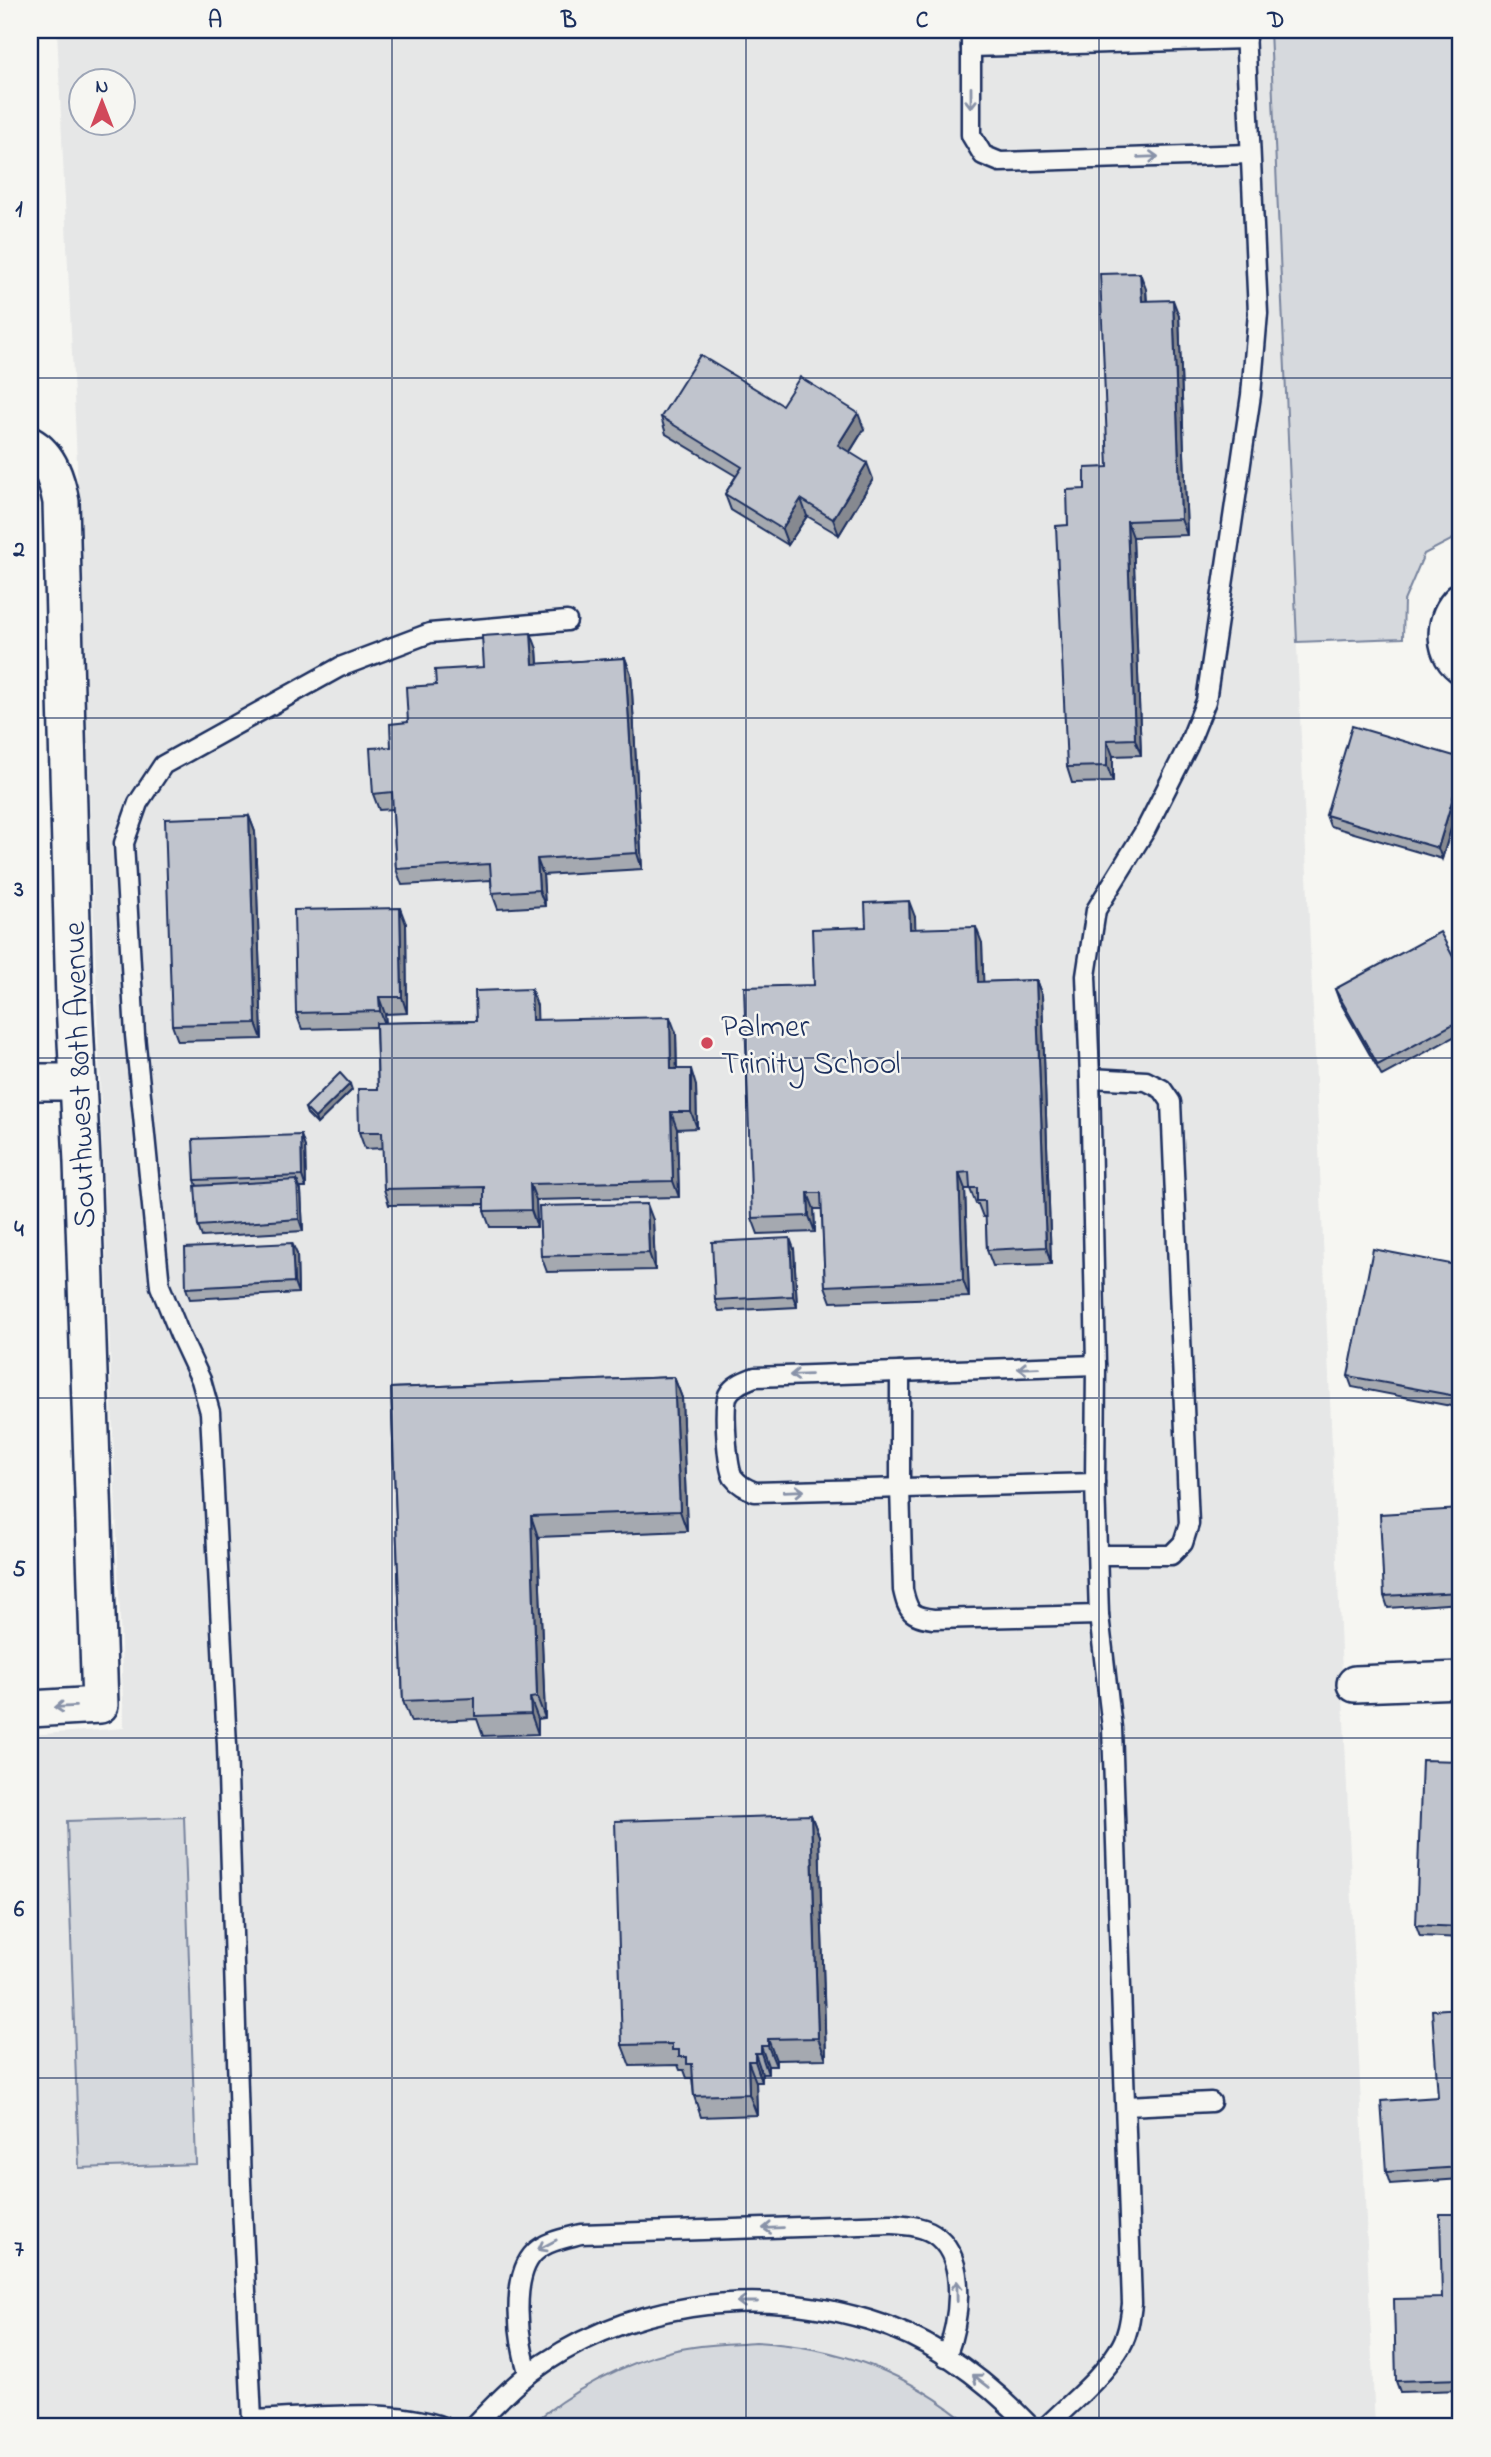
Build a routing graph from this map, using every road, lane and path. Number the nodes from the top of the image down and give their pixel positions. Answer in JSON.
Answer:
{"nodes":[{"id":1,"x":1246,"y":34,"type":"edge"},
{"id":2,"x":971,"y":38,"type":"edge"},
{"id":3,"x":1250,"y":154,"type":"junction"},
{"id":4,"x":34,"y":447,"type":"edge"},
{"id":5,"x":1461,"y":601,"type":"edge"},
{"id":6,"x":567,"y":621,"type":"dead end"},
{"id":7,"x":1461,"y":665,"type":"edge"},
{"id":8,"x":1090,"y":1078,"type":"junction"},
{"id":9,"x":30,"y":1082,"type":"edge"},
{"id":10,"x":78,"y":1082,"type":"junction"},
{"id":11,"x":1096,"y":1366,"type":"junction"},
{"id":12,"x":900,"y":1372,"type":"junction"},
{"id":13,"x":1095,"y":1483,"type":"junction"},
{"id":14,"x":900,"y":1487,"type":"junction"},
{"id":15,"x":1098,"y":1555,"type":"junction"},
{"id":16,"x":1099,"y":1615,"type":"junction"},
{"id":17,"x":1461,"y":1680,"type":"edge"},
{"id":18,"x":1355,"y":1684,"type":"dead end"},
{"id":19,"x":30,"y":1709,"type":"edge"},
{"id":20,"x":1211,"y":2102,"type":"dead end"},
{"id":21,"x":1126,"y":2105,"type":"junction"},
{"id":22,"x":946,"y":2357,"type":"junction"},
{"id":23,"x":528,"y":2374,"type":"junction"},
{"id":24,"x":443,"y":2427,"type":"edge"},
{"id":25,"x":473,"y":2427,"type":"edge"},
{"id":26,"x":1031,"y":2427,"type":"edge"},
{"id":27,"x":1046,"y":2427,"type":"edge"}],
"edges":[{"from":1,"to":2,"type":"lane"},
{"from":1,"to":3,"type":"lane"},
{"from":2,"to":3,"type":"lane","one_way":true},
{"from":3,"to":8,"type":"lane"},
{"from":4,"to":10,"type":"street","name":"Southwest 80th Avenue"},
{"from":5,"to":7,"type":"street"},
{"from":6,"to":24,"type":"lane"},
{"from":8,"to":11,"type":"lane"},
{"from":8,"to":15,"type":"lane"},
{"from":9,"to":10,"type":"street"},
{"from":10,"to":19,"type":"street","name":"Southwest 80th Avenue","one_way":true},
{"from":11,"to":12,"type":"lane","one_way":true},
{"from":11,"to":13,"type":"lane"},
{"from":12,"to":14,"type":"lane"},
{"from":12,"to":14,"type":"lane","one_way":true},
{"from":13,"to":14,"type":"lane"},
{"from":13,"to":15,"type":"lane"},
{"from":14,"to":16,"type":"lane"},
{"from":15,"to":16,"type":"lane"},
{"from":16,"to":21,"type":"lane"},
{"from":17,"to":18,"type":"street"},
{"from":20,"to":21,"type":"lane"},
{"from":21,"to":27,"type":"lane"},
{"from":22,"to":23,"type":"lane","one_way":true},
{"from":22,"to":23,"type":"lane","one_way":true},
{"from":26,"to":22,"type":"lane","one_way":true},
{"from":23,"to":25,"type":"lane"}]}
